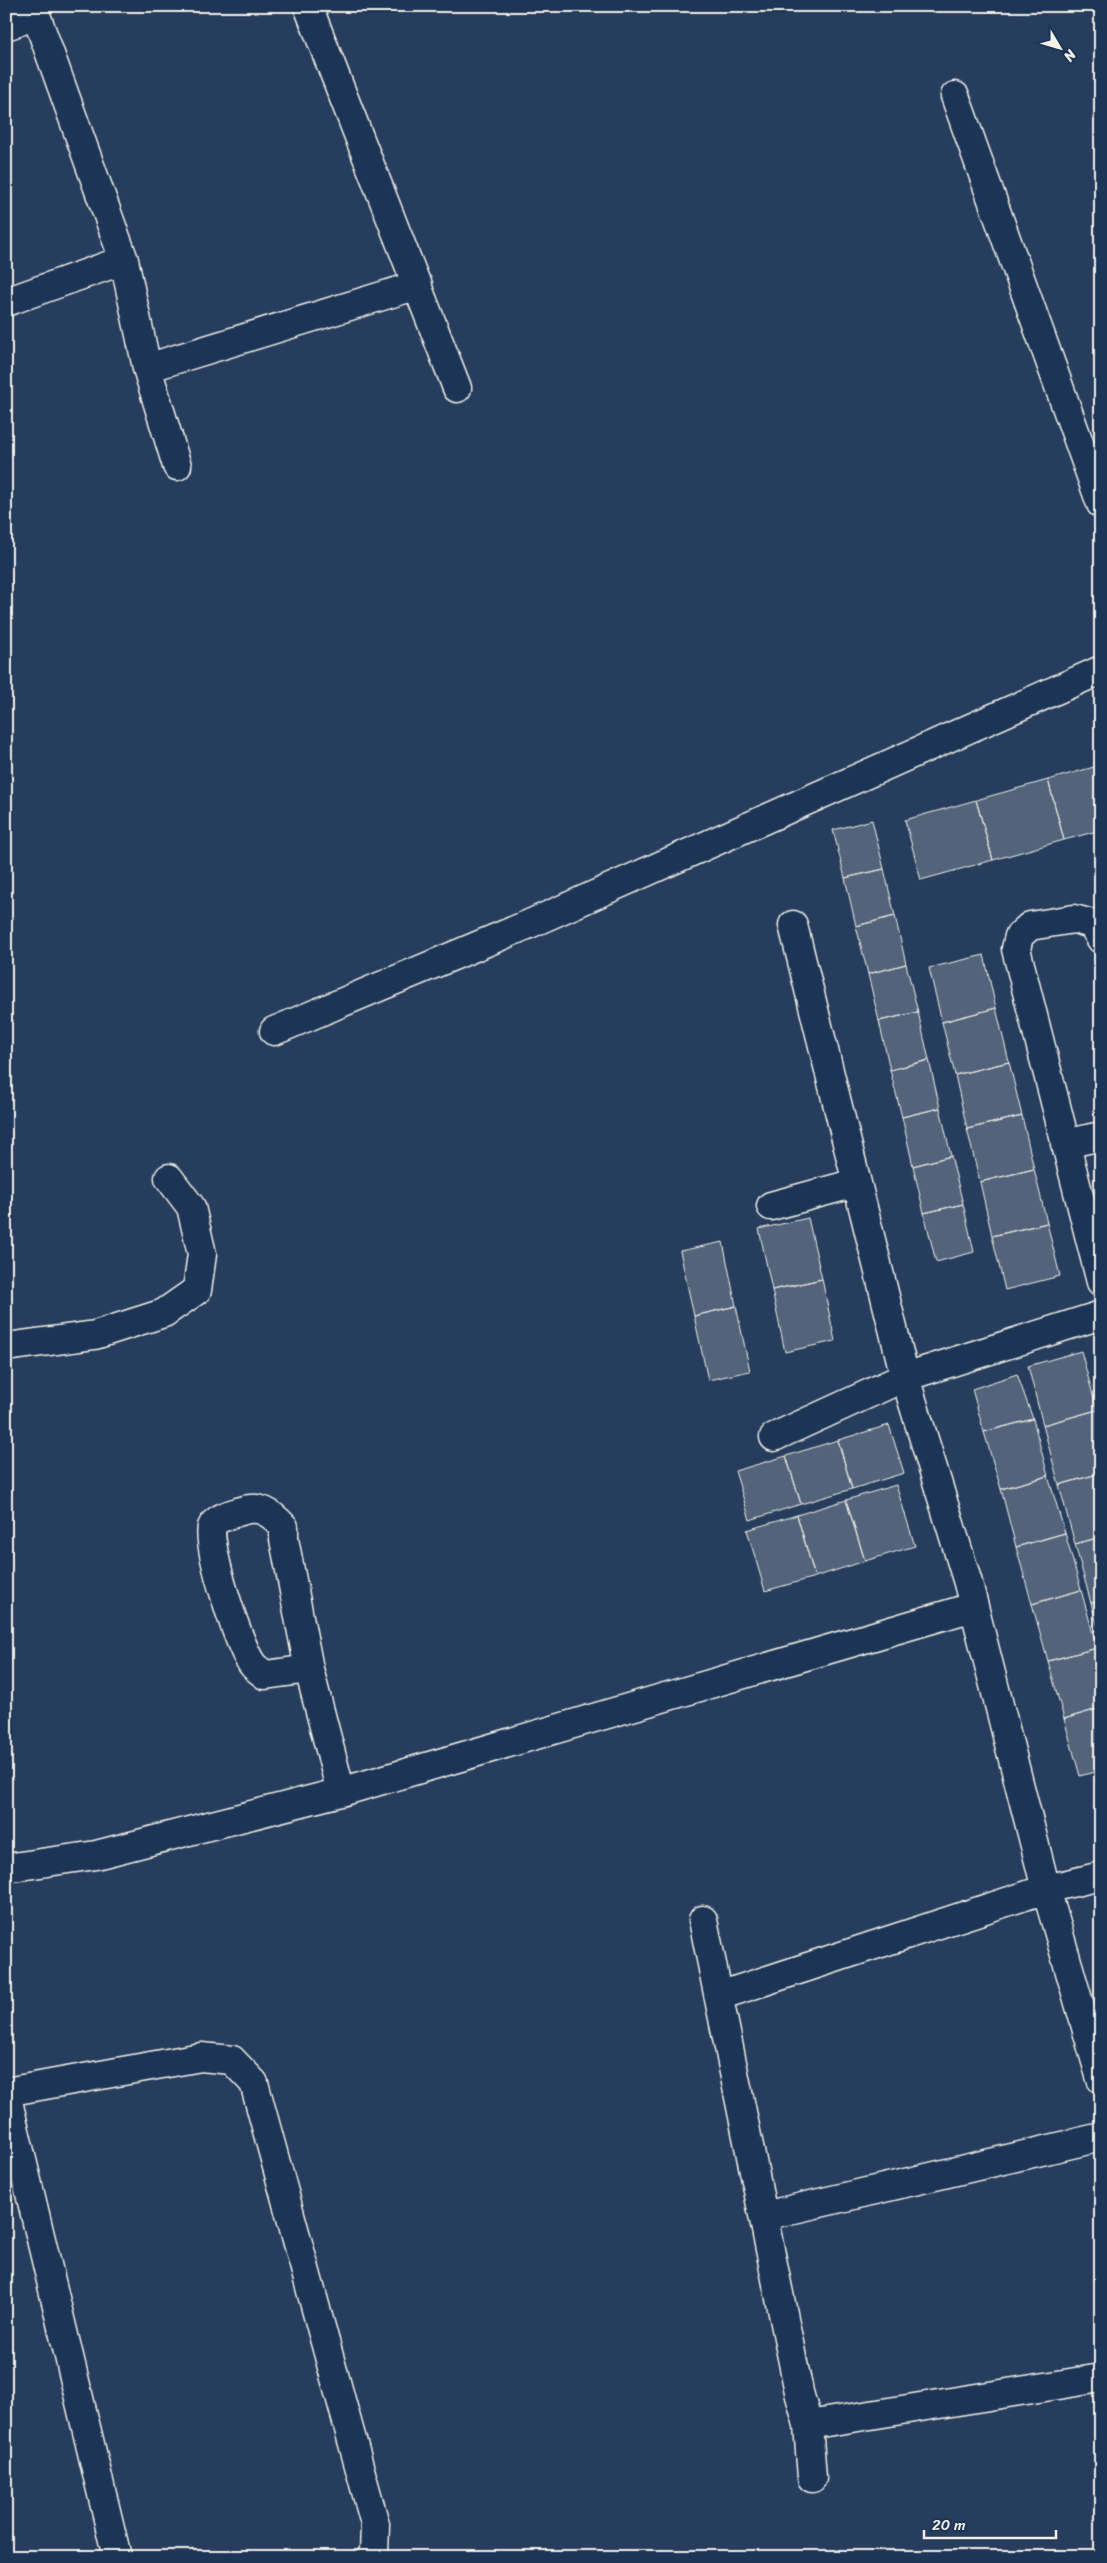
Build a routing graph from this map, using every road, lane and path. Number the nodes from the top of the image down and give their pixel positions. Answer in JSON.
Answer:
{"nodes":[{"id":1,"x":308,"y":6,"type":"edge"},
{"id":2,"x":6,"y":26,"type":"edge"},
{"id":3,"x":955,"y":96,"type":"dead end"},
{"id":4,"x":124,"y":260,"type":"junction"},
{"id":5,"x":418,"y":285,"type":"junction"},
{"id":6,"x":6,"y":302,"type":"edge"},
{"id":7,"x":147,"y":368,"type":"junction"},
{"id":8,"x":456,"y":388,"type":"dead end"},
{"id":9,"x":177,"y":466,"type":"dead end"},
{"id":10,"x":1101,"y":504,"type":"edge"},
{"id":11,"x":1101,"y":670,"type":"edge"},
{"id":12,"x":793,"y":925,"type":"dead end"},
{"id":13,"x":1101,"y":939,"type":"edge"},
{"id":14,"x":274,"y":1031,"type":"dead end"},
{"id":15,"x":1101,"y":1136,"type":"edge"},
{"id":16,"x":1065,"y":1144,"type":"junction"},
{"id":17,"x":169,"y":1178,"type":"dead end"},
{"id":18,"x":856,"y":1183,"type":"junction"},
{"id":19,"x":771,"y":1206,"type":"dead end"},
{"id":20,"x":1101,"y":1282,"type":"edge"},
{"id":21,"x":1101,"y":1315,"type":"edge"},
{"id":22,"x":6,"y":1347,"type":"edge"},
{"id":23,"x":905,"y":1377,"type":"junction"},
{"id":24,"x":774,"y":1437,"type":"dead end"},
{"id":25,"x":973,"y":1607,"type":"junction"},
{"id":26,"x":309,"y":1669,"type":"junction"},
{"id":27,"x":341,"y":1792,"type":"junction"},
{"id":28,"x":6,"y":1868,"type":"edge"},
{"id":29,"x":1101,"y":1876,"type":"edge"},
{"id":30,"x":1046,"y":1889,"type":"junction"},
{"id":31,"x":703,"y":1920,"type":"dead end"},
{"id":32,"x":719,"y":1996,"type":"junction"},
{"id":33,"x":1101,"y":2079,"type":"edge"},
{"id":34,"x":6,"y":2092,"type":"edge"},
{"id":35,"x":1101,"y":2137,"type":"edge"},
{"id":36,"x":764,"y":2216,"type":"junction"},
{"id":37,"x":1101,"y":2378,"type":"edge"},
{"id":38,"x":808,"y":2425,"type":"junction"},
{"id":39,"x":812,"y":2478,"type":"dead end"},
{"id":40,"x":117,"y":2557,"type":"edge"},
{"id":41,"x":371,"y":2557,"type":"edge"}],
"edges":[{"from":1,"to":5,"type":"street"},
{"from":2,"to":4,"type":"street"},
{"from":3,"to":10,"type":"street"},
{"from":4,"to":6,"type":"street"},
{"from":4,"to":7,"type":"street"},
{"from":5,"to":7,"type":"street"},
{"from":5,"to":8,"type":"street"},
{"from":7,"to":9,"type":"street"},
{"from":11,"to":14,"type":"street"},
{"from":12,"to":18,"type":"street"},
{"from":13,"to":16,"type":"street"},
{"from":15,"to":16,"type":"street"},
{"from":16,"to":20,"type":"street"},
{"from":17,"to":22,"type":"street"},
{"from":18,"to":19,"type":"street"},
{"from":18,"to":23,"type":"street"},
{"from":21,"to":23,"type":"street"},
{"from":23,"to":24,"type":"street"},
{"from":23,"to":25,"type":"street"},
{"from":25,"to":27,"type":"street"},
{"from":25,"to":30,"type":"street"},
{"from":26,"to":26,"type":"street"},
{"from":26,"to":27,"type":"street"},
{"from":27,"to":28,"type":"street"},
{"from":29,"to":30,"type":"street"},
{"from":30,"to":32,"type":"street"},
{"from":30,"to":33,"type":"street"},
{"from":31,"to":32,"type":"street"},
{"from":32,"to":36,"type":"street"},
{"from":34,"to":40,"type":"street"},
{"from":34,"to":41,"type":"street"},
{"from":35,"to":36,"type":"street"},
{"from":36,"to":38,"type":"street"},
{"from":37,"to":38,"type":"street"},
{"from":38,"to":39,"type":"street"}]}
